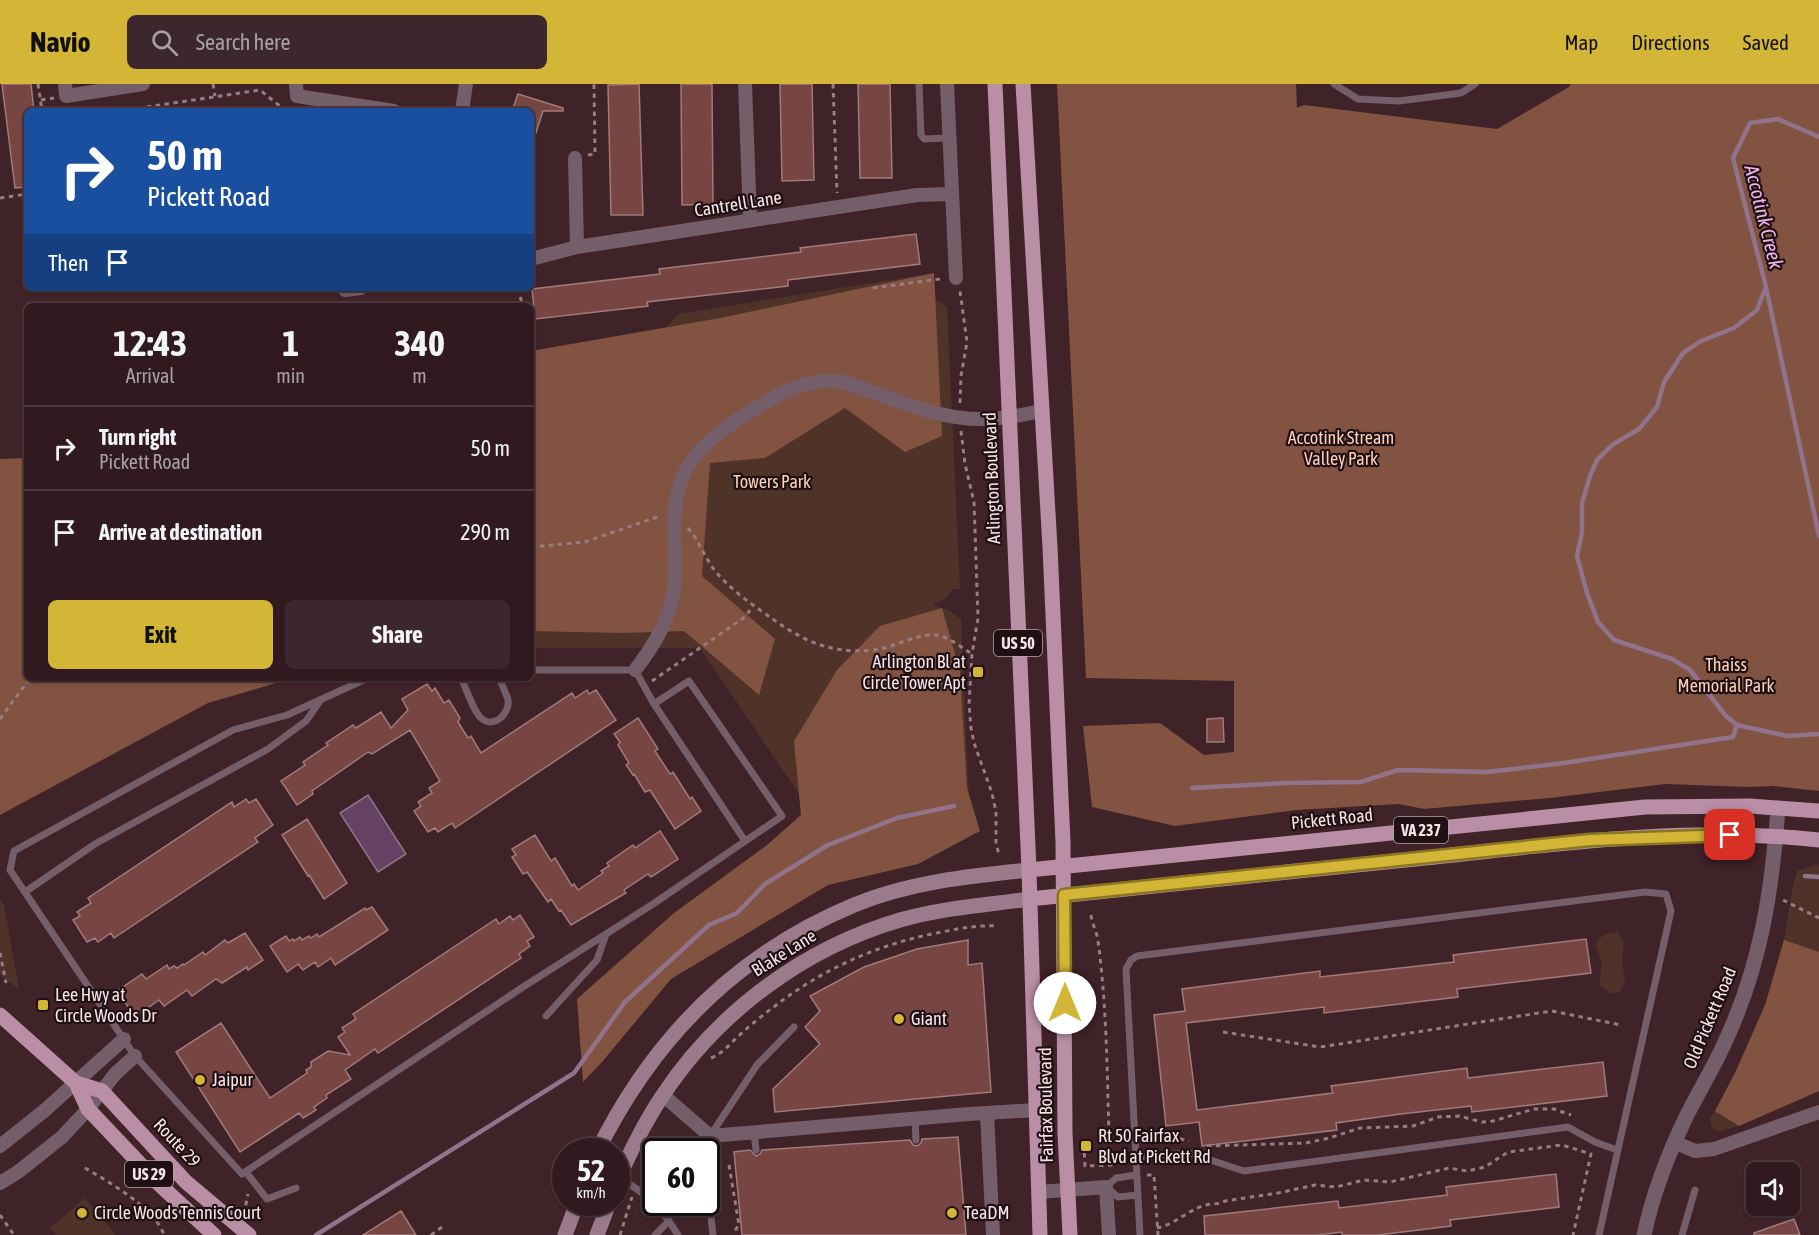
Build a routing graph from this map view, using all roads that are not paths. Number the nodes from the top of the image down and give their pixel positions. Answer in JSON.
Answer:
{"nodes":[{"id":1,"x":65,"y":84,"type":"edge"},
{"id":2,"x":143,"y":84,"type":"edge"},
{"id":3,"x":296,"y":84,"type":"edge"},
{"id":4,"x":466,"y":84,"type":"edge"},
{"id":5,"x":745,"y":84,"type":"edge"},
{"id":6,"x":919,"y":84,"type":"edge"},
{"id":7,"x":947,"y":84,"type":"edge"},
{"id":8,"x":996,"y":84,"type":"edge"},
{"id":9,"x":1023,"y":84,"type":"edge"},
{"id":10,"x":1334,"y":84,"type":"edge"},
{"id":11,"x":1475,"y":84,"type":"edge"},
{"id":12,"x":375,"y":108,"type":"edge"},
{"id":13,"x":462,"y":108,"type":"edge"},
{"id":14,"x":949,"y":138,"type":"junction"},
{"id":15,"x":575,"y":158,"type":"dead end"},
{"id":16,"x":952,"y":194,"type":"junction"},
{"id":17,"x":750,"y":220,"type":"junction"},
{"id":18,"x":577,"y":247,"type":"junction"},
{"id":19,"x":534,"y":258,"type":"edge"},
{"id":20,"x":956,"y":278,"type":"road end"},
{"id":21,"x":1042,"y":411,"type":"junction"},
{"id":22,"x":1009,"y":416,"type":"junction"},
{"id":23,"x":534,"y":670,"type":"edge"},
{"id":24,"x":635,"y":670,"type":"junction"},
{"id":25,"x":362,"y":681,"type":"edge"},
{"id":26,"x":462,"y":681,"type":"edge"},
{"id":27,"x":500,"y":681,"type":"edge"},
{"id":28,"x":321,"y":700,"type":"junction"},
{"id":29,"x":654,"y":704,"type":"junction"},
{"id":30,"x":1778,"y":808,"type":"junction"},
{"id":31,"x":1819,"y":811,"type":"edge"},
{"id":32,"x":1776,"y":836,"type":"junction"},
{"id":33,"x":1819,"y":840,"type":"edge"},
{"id":34,"x":745,"y":841,"type":"junction"},
{"id":35,"x":1064,"y":867,"type":"junction"},
{"id":36,"x":1029,"y":870,"type":"junction"},
{"id":37,"x":25,"y":892,"type":"junction"},
{"id":38,"x":1064,"y":895,"type":"junction"},
{"id":39,"x":1030,"y":899,"type":"junction"},
{"id":40,"x":606,"y":934,"type":"junction"},
{"id":41,"x":0,"y":1015,"type":"edge"},
{"id":42,"x":546,"y":1016,"type":"dead end"},
{"id":43,"x":794,"y":1027,"type":"dead end"},
{"id":44,"x":124,"y":1039,"type":"junction"},
{"id":45,"x":135,"y":1056,"type":"junction"},
{"id":46,"x":76,"y":1083,"type":"junction"},
{"id":47,"x":102,"y":1091,"type":"junction"},
{"id":48,"x":663,"y":1095,"type":"junction"},
{"id":49,"x":88,"y":1109,"type":"junction"},
{"id":50,"x":1036,"y":1110,"type":"junction"},
{"id":51,"x":1819,"y":1112,"type":"edge"},
{"id":52,"x":987,"y":1113,"type":"junction"},
{"id":53,"x":915,"y":1118,"type":"junction"},
{"id":54,"x":754,"y":1132,"type":"junction"},
{"id":55,"x":710,"y":1136,"type":"junction"},
{"id":56,"x":604,"y":1138,"type":"edge"},
{"id":57,"x":916,"y":1140,"type":"dead end"},
{"id":58,"x":1674,"y":1142,"type":"junction"},
{"id":59,"x":0,"y":1146,"type":"edge"},
{"id":60,"x":756,"y":1150,"type":"dead end"},
{"id":61,"x":1617,"y":1150,"type":"junction"},
{"id":62,"x":630,"y":1153,"type":"edge"},
{"id":63,"x":1135,"y":1157,"type":"junction"},
{"id":64,"x":246,"y":1172,"type":"junction"},
{"id":65,"x":1136,"y":1176,"type":"junction"},
{"id":66,"x":0,"y":1182,"type":"edge"},
{"id":67,"x":630,"y":1185,"type":"edge"},
{"id":68,"x":1106,"y":1187,"type":"junction"},
{"id":69,"x":296,"y":1188,"type":"dead end"},
{"id":70,"x":1067,"y":1190,"type":"junction"},
{"id":71,"x":1695,"y":1190,"type":"dead end"},
{"id":72,"x":1039,"y":1192,"type":"junction"},
{"id":73,"x":1138,"y":1195,"type":"junction"},
{"id":74,"x":572,"y":1216,"type":"edge"},
{"id":75,"x":604,"y":1216,"type":"edge"},
{"id":76,"x":711,"y":1216,"type":"edge"},
{"id":77,"x":669,"y":1221,"type":"junction"},
{"id":78,"x":214,"y":1235,"type":"edge"},
{"id":79,"x":249,"y":1235,"type":"edge"},
{"id":80,"x":565,"y":1235,"type":"edge"},
{"id":81,"x":597,"y":1235,"type":"edge"},
{"id":82,"x":655,"y":1235,"type":"edge"},
{"id":83,"x":678,"y":1235,"type":"edge"},
{"id":84,"x":713,"y":1235,"type":"edge"},
{"id":85,"x":993,"y":1235,"type":"edge"},
{"id":86,"x":1040,"y":1235,"type":"edge"},
{"id":87,"x":1070,"y":1235,"type":"edge"},
{"id":88,"x":1109,"y":1235,"type":"edge"},
{"id":89,"x":1140,"y":1235,"type":"edge"},
{"id":90,"x":1599,"y":1235,"type":"edge"},
{"id":91,"x":1644,"y":1235,"type":"edge"},
{"id":92,"x":1682,"y":1235,"type":"edge"}],
"edges":[{"from":1,"to":2,"type":"street"},
{"from":3,"to":12,"type":"street"},
{"from":4,"to":13,"type":"street"},
{"from":5,"to":17,"type":"street"},
{"from":6,"to":14,"type":"lane"},
{"from":7,"to":14,"type":"street"},
{"from":8,"to":22,"type":"main road","name":"Arlington Boulevard","number":"US 50"},
{"from":9,"to":21,"type":"main road","number":"US 50"},
{"from":10,"to":11,"type":"lane"},
{"from":14,"to":16,"type":"street"},
{"from":15,"to":18,"type":"street"},
{"from":16,"to":17,"type":"street","name":"Cantrell Lane"},
{"from":16,"to":20,"type":"street"},
{"from":17,"to":18,"type":"street","name":"Cantrell Lane"},
{"from":18,"to":19,"type":"street","name":"Cantrell Lane"},
{"from":21,"to":22,"type":"street"},
{"from":21,"to":35,"type":"main road","number":"US 50"},
{"from":22,"to":24,"type":"street"},
{"from":22,"to":36,"type":"main road","name":"Arlington Boulevard","number":"US 50"},
{"from":23,"to":24,"type":"lane"},
{"from":24,"to":29,"type":"lane"},
{"from":25,"to":28,"type":"lane"},
{"from":26,"to":27,"type":"lane"},
{"from":28,"to":37,"type":"lane"},
{"from":28,"to":37,"type":"lane"},
{"from":29,"to":34,"type":"lane"},
{"from":29,"to":34,"type":"lane"},
{"from":30,"to":31,"type":"main road","name":"Pickett Road","number":"VA 237"},
{"from":30,"to":32,"type":"street","name":"Old Pickett Road"},
{"from":30,"to":35,"type":"main road","name":"Pickett Road","number":"VA 237"},
{"from":32,"to":33,"type":"main road","number":"VA 237"},
{"from":32,"to":38,"type":"main road","number":"VA 237"},
{"from":32,"to":58,"type":"street","name":"Old Pickett Road"},
{"from":34,"to":40,"type":"lane"},
{"from":35,"to":36,"type":"main road","name":"Pickett Road","number":"VA 237"},
{"from":35,"to":38,"type":"main road","name":"Fairfax Boulevard","number":"US 50"},
{"from":36,"to":39,"type":"main road","name":"Fairfax Boulevard","number":"US 50"},
{"from":36,"to":56,"type":"main road","name":"Blake Lane"},
{"from":37,"to":44,"type":"lane"},
{"from":38,"to":39,"type":"main road","name":"Blake Lane"},
{"from":38,"to":70,"type":"main road","name":"Fairfax Boulevard","number":"US 50"},
{"from":39,"to":48,"type":"main road","name":"Blake Lane"},
{"from":39,"to":50,"type":"main road","name":"Fairfax Boulevard","number":"US 50"},
{"from":40,"to":42,"type":"lane"},
{"from":40,"to":64,"type":"lane"},
{"from":41,"to":46,"type":"main road","number":"US 29"},
{"from":43,"to":55,"type":"lane"},
{"from":44,"to":45,"type":"lane"},
{"from":44,"to":46,"type":"street"},
{"from":45,"to":47,"type":"street"},
{"from":45,"to":64,"type":"lane"},
{"from":46,"to":47,"type":"main road","number":"US 29"},
{"from":46,"to":49,"type":"main road","number":"US 29"},
{"from":46,"to":59,"type":"street"},
{"from":47,"to":49,"type":"street"},
{"from":47,"to":79,"type":"main road","name":"Route 29","number":"US 29"},
{"from":48,"to":55,"type":"street"},
{"from":48,"to":62,"type":"main road","name":"Blake Lane"},
{"from":49,"to":66,"type":"street"},
{"from":49,"to":78,"type":"main road","number":"US 29"},
{"from":50,"to":52,"type":"street"},
{"from":50,"to":72,"type":"main road","name":"Fairfax Boulevard","number":"US 50"},
{"from":51,"to":58,"type":"street"},
{"from":52,"to":53,"type":"street"},
{"from":52,"to":85,"type":"street"},
{"from":53,"to":54,"type":"street"},
{"from":53,"to":57,"type":"lane"},
{"from":54,"to":55,"type":"street"},
{"from":54,"to":60,"type":"lane"},
{"from":58,"to":91,"type":"street","name":"Old Pickett Road"},
{"from":61,"to":63,"type":"lane"},
{"from":61,"to":63,"type":"lane"},
{"from":61,"to":90,"type":"lane"},
{"from":63,"to":65,"type":"lane"},
{"from":64,"to":69,"type":"lane"},
{"from":65,"to":68,"type":"lane"},
{"from":65,"to":73,"type":"lane"},
{"from":67,"to":77,"type":"lane"},
{"from":68,"to":70,"type":"street"},
{"from":68,"to":73,"type":"lane"},
{"from":68,"to":88,"type":"street"},
{"from":70,"to":72,"type":"street"},
{"from":70,"to":87,"type":"main road","name":"Fairfax Boulevard","number":"US 50"},
{"from":71,"to":92,"type":"lane"},
{"from":72,"to":86,"type":"main road","name":"Fairfax Boulevard","number":"US 50"},
{"from":73,"to":89,"type":"lane"},
{"from":74,"to":80,"type":"main road"},
{"from":75,"to":81,"type":"main road"},
{"from":76,"to":84,"type":"lane"},
{"from":77,"to":82,"type":"lane"},
{"from":77,"to":83,"type":"lane"}]}
